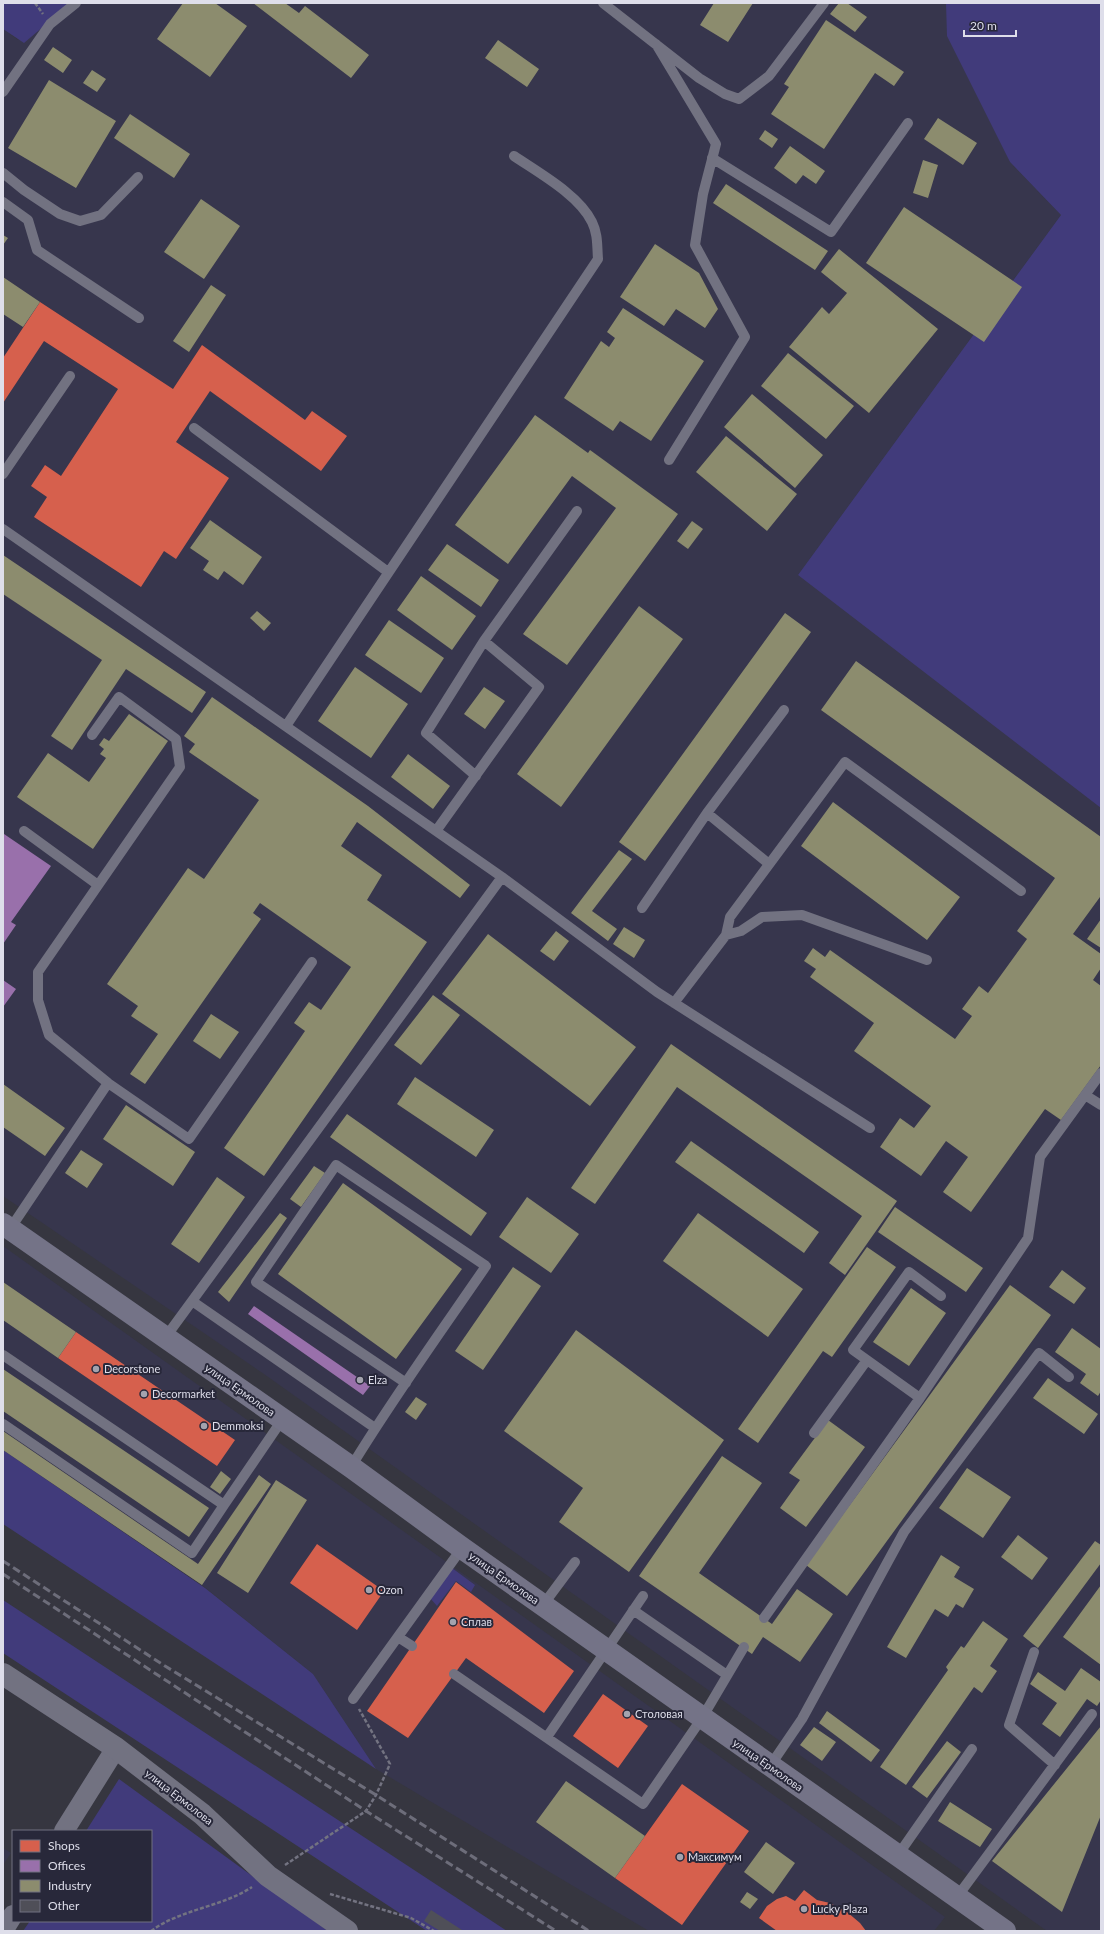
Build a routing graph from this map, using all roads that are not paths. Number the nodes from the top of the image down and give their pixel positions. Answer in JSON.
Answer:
{"nodes":[{"id":1,"x":76,"y":3,"type":"edge"},
{"id":2,"x":603,"y":3,"type":"edge"},
{"id":3,"x":824,"y":3,"type":"edge"},
{"id":4,"x":656,"y":44,"type":"junction"},
{"id":5,"x":3,"y":92,"type":"edge"},
{"id":6,"x":908,"y":123,"type":"dead end"},
{"id":7,"x":514,"y":156,"type":"dead end"},
{"id":8,"x":712,"y":158,"type":"junction"},
{"id":9,"x":3,"y":173,"type":"edge"},
{"id":10,"x":138,"y":177,"type":"dead end"},
{"id":11,"x":3,"y":202,"type":"edge"},
{"id":12,"x":139,"y":318,"type":"dead end"},
{"id":13,"x":70,"y":376,"type":"dead end"},
{"id":14,"x":194,"y":428,"type":"dead end"},
{"id":15,"x":669,"y":460,"type":"dead end"},
{"id":16,"x":3,"y":474,"type":"edge"},
{"id":17,"x":577,"y":511,"type":"dead end"},
{"id":18,"x":3,"y":529,"type":"edge"},
{"id":19,"x":388,"y":572,"type":"junction"},
{"id":20,"x":484,"y":640,"type":"junction"},
{"id":21,"x":784,"y":710,"type":"dead end"},
{"id":22,"x":286,"y":726,"type":"junction"},
{"id":23,"x":92,"y":735,"type":"dead end"},
{"id":24,"x":476,"y":776,"type":"junction"},
{"id":25,"x":707,"y":812,"type":"junction"},
{"id":26,"x":24,"y":831,"type":"dead end"},
{"id":27,"x":436,"y":831,"type":"junction"},
{"id":28,"x":769,"y":864,"type":"junction"},
{"id":29,"x":502,"y":877,"type":"junction"},
{"id":30,"x":98,"y":885,"type":"junction"},
{"id":31,"x":1021,"y":891,"type":"dead end"},
{"id":32,"x":642,"y":908,"type":"dead end"},
{"id":33,"x":726,"y":935,"type":"junction"},
{"id":34,"x":927,"y":960,"type":"dead end"},
{"id":35,"x":312,"y":962,"type":"dead end"},
{"id":36,"x":674,"y":1003,"type":"junction"},
{"id":37,"x":1101,"y":1073,"type":"edge"},
{"id":38,"x":108,"y":1083,"type":"junction"},
{"id":39,"x":1085,"y":1096,"type":"junction"},
{"id":40,"x":1101,"y":1105,"type":"edge"},
{"id":41,"x":870,"y":1128,"type":"dead end"},
{"id":42,"x":7,"y":1226,"type":"edge"},
{"id":43,"x":941,"y":1296,"type":"dead end"},
{"id":44,"x":192,"y":1301,"type":"junction"},
{"id":45,"x":165,"y":1338,"type":"junction"},
{"id":46,"x":3,"y":1355,"type":"edge"},
{"id":47,"x":867,"y":1360,"type":"junction"},
{"id":48,"x":1069,"y":1376,"type":"dead end"},
{"id":49,"x":406,"y":1383,"type":"junction"},
{"id":50,"x":920,"y":1398,"type":"junction"},
{"id":51,"x":282,"y":1420,"type":"junction"},
{"id":52,"x":3,"y":1424,"type":"edge"},
{"id":53,"x":375,"y":1428,"type":"junction"},
{"id":54,"x":814,"y":1433,"type":"dead end"},
{"id":55,"x":351,"y":1467,"type":"junction"},
{"id":56,"x":224,"y":1505,"type":"junction"},
{"id":57,"x":462,"y":1548,"type":"junction"},
{"id":58,"x":575,"y":1562,"type":"dead end"},
{"id":59,"x":644,"y":1596,"type":"dead end"},
{"id":60,"x":543,"y":1605,"type":"junction"},
{"id":61,"x":633,"y":1610,"type":"junction"},
{"id":62,"x":764,"y":1618,"type":"dead end"},
{"id":63,"x":398,"y":1637,"type":"junction"},
{"id":64,"x":412,"y":1646,"type":"dead end"},
{"id":65,"x":744,"y":1647,"type":"dead end"},
{"id":66,"x":606,"y":1650,"type":"junction"},
{"id":67,"x":1034,"y":1652,"type":"dead end"},
{"id":68,"x":3,"y":1674,"type":"edge"},
{"id":69,"x":454,"y":1674,"type":"dead end"},
{"id":70,"x":727,"y":1675,"type":"junction"},
{"id":71,"x":353,"y":1699,"type":"road end"},
{"id":72,"x":1092,"y":1714,"type":"dead end"},
{"id":73,"x":702,"y":1718,"type":"junction"},
{"id":74,"x":547,"y":1737,"type":"junction"},
{"id":75,"x":116,"y":1748,"type":"junction"},
{"id":76,"x":972,"y":1749,"type":"dead end"},
{"id":77,"x":1055,"y":1765,"type":"junction"},
{"id":78,"x":770,"y":1766,"type":"junction"},
{"id":79,"x":65,"y":1830,"type":"edge"},
{"id":80,"x":898,"y":1855,"type":"junction"},
{"id":81,"x":957,"y":1897,"type":"junction"},
{"id":82,"x":12,"y":1917,"type":"edge"},
{"id":83,"x":3,"y":1931,"type":"edge"},
{"id":84,"x":347,"y":1931,"type":"edge"},
{"id":85,"x":1005,"y":1931,"type":"edge"}],
"edges":[{"from":1,"to":5,"type":"lane"},
{"from":2,"to":4,"type":"lane"},
{"from":3,"to":4,"type":"lane"},
{"from":4,"to":8,"type":"lane"},
{"from":6,"to":8,"type":"lane"},
{"from":7,"to":19,"type":"lane"},
{"from":8,"to":15,"type":"lane"},
{"from":9,"to":10,"type":"lane"},
{"from":11,"to":12,"type":"lane"},
{"from":13,"to":16,"type":"lane"},
{"from":14,"to":19,"type":"lane"},
{"from":17,"to":20,"type":"lane"},
{"from":18,"to":22,"type":"lane"},
{"from":19,"to":22,"type":"lane"},
{"from":20,"to":24,"type":"lane"},
{"from":20,"to":24,"type":"lane"},
{"from":21,"to":25,"type":"lane"},
{"from":22,"to":27,"type":"lane"},
{"from":23,"to":30,"type":"lane"},
{"from":24,"to":27,"type":"lane"},
{"from":25,"to":28,"type":"lane"},
{"from":25,"to":32,"type":"lane"},
{"from":26,"to":30,"type":"lane"},
{"from":27,"to":29,"type":"lane"},
{"from":28,"to":31,"type":"lane"},
{"from":28,"to":33,"type":"lane"},
{"from":29,"to":36,"type":"lane"},
{"from":29,"to":44,"type":"lane"},
{"from":30,"to":38,"type":"lane"},
{"from":33,"to":34,"type":"lane"},
{"from":33,"to":36,"type":"lane"},
{"from":35,"to":38,"type":"lane"},
{"from":36,"to":41,"type":"lane"},
{"from":37,"to":39,"type":"lane"},
{"from":38,"to":42,"type":"lane"},
{"from":39,"to":40,"type":"lane"},
{"from":39,"to":50,"type":"lane"},
{"from":42,"to":45,"type":"main road","name":"улица Ермолова"},
{"from":43,"to":47,"type":"lane"},
{"from":44,"to":45,"type":"lane"},
{"from":44,"to":53,"type":"lane"},
{"from":45,"to":51,"type":"main road","name":"улица Ермолова"},
{"from":46,"to":56,"type":"lane"},
{"from":47,"to":50,"type":"lane"},
{"from":47,"to":54,"type":"lane"},
{"from":48,"to":78,"type":"lane"},
{"from":49,"to":49,"type":"lane"},
{"from":49,"to":53,"type":"lane"},
{"from":50,"to":62,"type":"lane"},
{"from":51,"to":55,"type":"main road","name":"улица Ермолова"},
{"from":51,"to":56,"type":"lane"},
{"from":52,"to":56,"type":"lane"},
{"from":53,"to":55,"type":"lane"},
{"from":55,"to":57,"type":"main road","name":"улица Ермолова"},
{"from":57,"to":60,"type":"main road","name":"улица Ермолова"},
{"from":57,"to":63,"type":"lane"},
{"from":58,"to":60,"type":"lane"},
{"from":59,"to":61,"type":"lane"},
{"from":60,"to":66,"type":"main road","name":"улица Ермолова"},
{"from":61,"to":66,"type":"lane"},
{"from":61,"to":70,"type":"lane"},
{"from":63,"to":64,"type":"lane"},
{"from":63,"to":71,"type":"lane"},
{"from":65,"to":70,"type":"lane"},
{"from":66,"to":73,"type":"main road","name":"улица Ермолова"},
{"from":66,"to":74,"type":"lane"},
{"from":67,"to":77,"type":"lane"},
{"from":68,"to":75,"type":"street","name":"улица Ермолова"},
{"from":69,"to":74,"type":"lane"},
{"from":70,"to":73,"type":"lane"},
{"from":72,"to":77,"type":"lane"},
{"from":73,"to":74,"type":"lane"},
{"from":73,"to":78,"type":"main road","name":"улица Ермолова"},
{"from":75,"to":79,"type":"street"},
{"from":75,"to":84,"type":"street","name":"улица Ермолова"},
{"from":76,"to":80,"type":"lane"},
{"from":77,"to":81,"type":"lane"},
{"from":78,"to":80,"type":"main road","name":"улица Ермолова"},
{"from":80,"to":81,"type":"main road","name":"улица Ермолова"},
{"from":81,"to":85,"type":"main road","name":"улица Ермолова"},
{"from":82,"to":83,"type":"street"}]}
